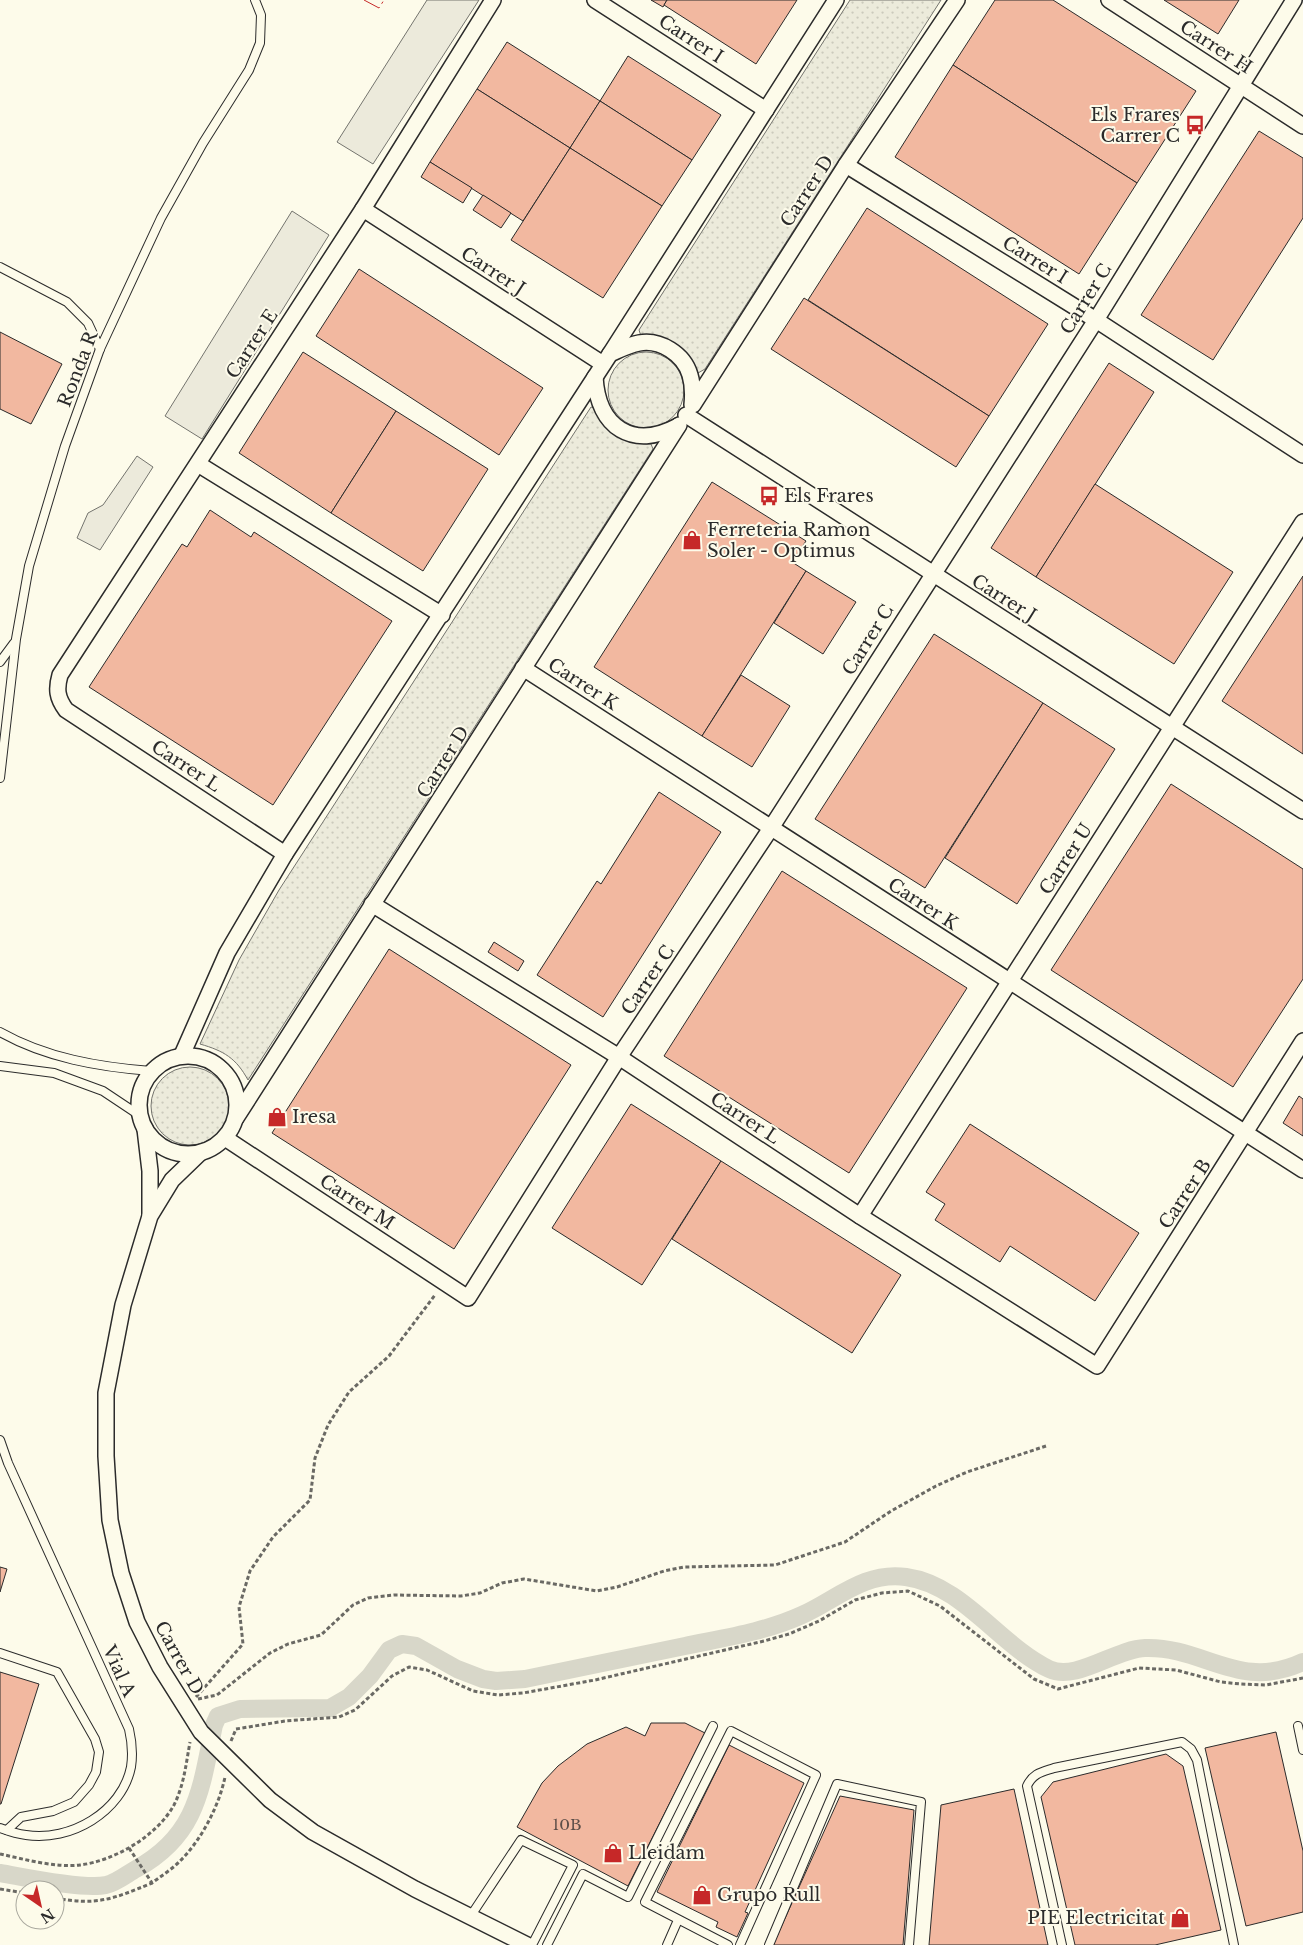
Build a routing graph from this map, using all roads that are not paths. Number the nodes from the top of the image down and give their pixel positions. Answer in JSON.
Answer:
{"nodes":[{"id":1,"x":255,"y":0,"type":"edge"},
{"id":2,"x":493,"y":0,"type":"edge"},
{"id":3,"x":595,"y":0,"type":"edge"},
{"id":4,"x":836,"y":0,"type":"edge"},
{"id":5,"x":957,"y":0,"type":"edge"},
{"id":6,"x":1109,"y":0,"type":"edge"},
{"id":7,"x":1294,"y":0,"type":"edge"},
{"id":8,"x":1240,"y":85,"type":"junction"},
{"id":9,"x":766,"y":110,"type":"junction"},
{"id":10,"x":1303,"y":126,"type":"edge"},
{"id":11,"x":846,"y":165,"type":"junction"},
{"id":12,"x":363,"y":209,"type":"junction"},
{"id":13,"x":0,"y":267,"type":"edge"},
{"id":14,"x":1096,"y":320,"type":"junction"},
{"id":15,"x":100,"y":349,"type":"junction"},
{"id":16,"x":603,"y":365,"type":"junction"},
{"id":17,"x":686,"y":415,"type":"junction"},
{"id":18,"x":1303,"y":455,"type":"edge"},
{"id":19,"x":198,"y":464,"type":"junction"},
{"id":20,"x":1303,"y":522,"type":"edge"},
{"id":21,"x":931,"y":574,"type":"junction"},
{"id":22,"x":442,"y":615,"type":"junction"},
{"id":23,"x":16,"y":639,"type":"junction"},
{"id":24,"x":0,"y":662,"type":"edge"},
{"id":25,"x":523,"y":668,"type":"junction"},
{"id":26,"x":66,"y":710,"type":"joint"},
{"id":27,"x":1172,"y":727,"type":"junction"},
{"id":28,"x":0,"y":738,"type":"edge"},
{"id":29,"x":4,"y":753,"type":"junction"},
{"id":30,"x":0,"y":778,"type":"edge"},
{"id":31,"x":1303,"y":811,"type":"edge"},
{"id":32,"x":771,"y":828,"type":"junction"},
{"id":33,"x":285,"y":854,"type":"junction"},
{"id":34,"x":372,"y":904,"type":"junction"},
{"id":35,"x":1009,"y":981,"type":"junction"},
{"id":36,"x":0,"y":1032,"type":"edge"},
{"id":37,"x":1303,"y":1041,"type":"edge"},
{"id":38,"x":182,"y":1055,"type":"junction"},
{"id":39,"x":618,"y":1057,"type":"junction"},
{"id":40,"x":0,"y":1066,"type":"edge"},
{"id":41,"x":151,"y":1071,"type":"junction"},
{"id":42,"x":139,"y":1114,"type":"junction"},
{"id":43,"x":236,"y":1118,"type":"junction"},
{"id":44,"x":145,"y":1129,"type":"junction"},
{"id":45,"x":1246,"y":1134,"type":"junction"},
{"id":46,"x":225,"y":1138,"type":"junction"},
{"id":47,"x":200,"y":1153,"type":"junction"},
{"id":48,"x":1303,"y":1170,"type":"edge"},
{"id":49,"x":150,"y":1216,"type":"junction"},
{"id":50,"x":860,"y":1216,"type":"junction"},
{"id":51,"x":468,"y":1298,"type":"joint"},
{"id":52,"x":1097,"y":1366,"type":"joint"},
{"id":53,"x":0,"y":1440,"type":"edge"},
{"id":54,"x":0,"y":1654,"type":"edge"},
{"id":55,"x":713,"y":1726,"type":"dead end"},
{"id":56,"x":1298,"y":1726,"type":"dead end"},
{"id":57,"x":1303,"y":1750,"type":"edge"},
{"id":58,"x":4,"y":1829,"type":"edge"},
{"id":59,"x":470,"y":1917,"type":"junction"},
{"id":60,"x":678,"y":1920,"type":"junction"},
{"id":61,"x":526,"y":1945,"type":"edge"},
{"id":62,"x":532,"y":1945,"type":"edge"},
{"id":63,"x":547,"y":1945,"type":"edge"},
{"id":64,"x":667,"y":1945,"type":"edge"},
{"id":65,"x":728,"y":1945,"type":"edge"},
{"id":66,"x":740,"y":1945,"type":"edge"},
{"id":67,"x":769,"y":1945,"type":"edge"},
{"id":68,"x":909,"y":1945,"type":"edge"},
{"id":69,"x":1062,"y":1945,"type":"edge"},
{"id":70,"x":1234,"y":1945,"type":"edge"}],
"edges":[{"from":1,"to":15,"type":"lane","name":"Ronda R"},
{"from":2,"to":12,"type":"street","name":"Carrer E"},
{"from":3,"to":9,"type":"street","name":"Carrer I"},
{"from":4,"to":9,"type":"street"},
{"from":5,"to":11,"type":"street","name":"Carrer D"},
{"from":6,"to":8,"type":"street","name":"Carrer H"},
{"from":7,"to":8,"type":"street","name":"Carrer C"},
{"from":8,"to":10,"type":"street","name":"Carrer H"},
{"from":8,"to":14,"type":"street","name":"Carrer C"},
{"from":9,"to":16,"type":"street"},
{"from":11,"to":14,"type":"street","name":"Carrer I"},
{"from":11,"to":17,"type":"street","name":"Carrer D"},
{"from":12,"to":16,"type":"street","name":"Carrer J"},
{"from":12,"to":19,"type":"street","name":"Carrer E"},
{"from":13,"to":15,"type":"lane"},
{"from":14,"to":18,"type":"street","name":"Carrer I"},
{"from":14,"to":21,"type":"street","name":"Carrer C"},
{"from":15,"to":23,"type":"lane","name":"Ronda R"},
{"from":16,"to":17,"type":"street"},
{"from":16,"to":17,"type":"street"},
{"from":16,"to":22,"type":"street"},
{"from":17,"to":21,"type":"street","name":"Carrer J"},
{"from":17,"to":25,"type":"street","name":"Carrer D"},
{"from":19,"to":22,"type":"street"},
{"from":19,"to":26,"type":"street","name":"Carrer E"},
{"from":20,"to":27,"type":"street","name":"Carrer U"},
{"from":21,"to":27,"type":"street","name":"Carrer J"},
{"from":21,"to":32,"type":"street","name":"Carrer C"},
{"from":22,"to":33,"type":"street"},
{"from":23,"to":24,"type":"lane"},
{"from":23,"to":29,"type":"lane","name":"Ronda R"},
{"from":25,"to":32,"type":"street","name":"Carrer K"},
{"from":25,"to":34,"type":"street","name":"Carrer D"},
{"from":26,"to":33,"type":"street","name":"Carrer L"},
{"from":27,"to":31,"type":"street","name":"Carrer J"},
{"from":27,"to":35,"type":"street","name":"Carrer U"},
{"from":28,"to":29,"type":"lane"},
{"from":29,"to":30,"type":"lane","name":"Ronda R"},
{"from":32,"to":35,"type":"street","name":"Carrer K"},
{"from":32,"to":39,"type":"street","name":"Carrer C"},
{"from":33,"to":38,"type":"street"},
{"from":34,"to":39,"type":"street","name":"Carrer L"},
{"from":34,"to":43,"type":"street","name":"Carrer D"},
{"from":35,"to":45,"type":"street","name":"Carrer K"},
{"from":35,"to":50,"type":"street","name":"Carrer U"},
{"from":36,"to":41,"type":"lane"},
{"from":37,"to":45,"type":"street","name":"Carrer B"},
{"from":38,"to":41,"type":"street"},
{"from":38,"to":43,"type":"street"},
{"from":39,"to":50,"type":"street","name":"Carrer L"},
{"from":39,"to":51,"type":"street","name":"Carrer C"},
{"from":40,"to":42,"type":"lane"},
{"from":41,"to":42,"type":"street"},
{"from":42,"to":44,"type":"street"},
{"from":43,"to":46,"type":"street"},
{"from":44,"to":47,"type":"street"},
{"from":44,"to":49,"type":"street","name":"Carrer D"},
{"from":45,"to":48,"type":"street","name":"Carrer K"},
{"from":45,"to":52,"type":"street","name":"Carrer B"},
{"from":46,"to":47,"type":"street"},
{"from":46,"to":51,"type":"street","name":"Carrer M"},
{"from":47,"to":49,"type":"street","name":"Carrer D"},
{"from":49,"to":59,"type":"street","name":"Carrer D"},
{"from":50,"to":52,"type":"street","name":"Carrer L"},
{"from":53,"to":58,"type":"lane","name":"Vial A"},
{"from":54,"to":58,"type":"lane"},
{"from":55,"to":63,"type":"lane"},
{"from":56,"to":57,"type":"lane"},
{"from":59,"to":61,"type":"street","name":"Carrer D"},
{"from":59,"to":62,"type":"lane"},
{"from":60,"to":64,"type":"lane"},
{"from":60,"to":65,"type":"lane"},
{"from":60,"to":66,"type":"lane"},
{"from":67,"to":68,"type":"lane"},
{"from":69,"to":70,"type":"lane"}]}
